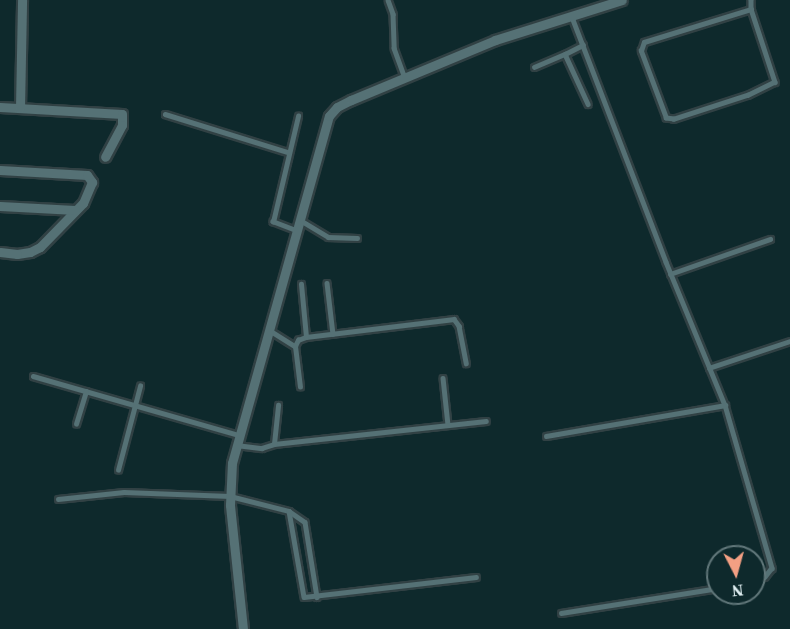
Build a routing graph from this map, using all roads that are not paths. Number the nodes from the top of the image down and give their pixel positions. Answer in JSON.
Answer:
{"nodes":[{"id":1,"x":22,"y":0,"type":"edge"},
{"id":2,"x":388,"y":0,"type":"edge"},
{"id":3,"x":622,"y":0,"type":"edge"},
{"id":4,"x":751,"y":0,"type":"edge"},
{"id":5,"x":751,"y":9,"type":"junction"},
{"id":6,"x":571,"y":15,"type":"junction"},
{"id":7,"x":583,"y":45,"type":"junction"},
{"id":8,"x":565,"y":54,"type":"junction"},
{"id":9,"x":534,"y":67,"type":"dead end"},
{"id":10,"x":404,"y":76,"type":"junction"},
{"id":11,"x":588,"y":104,"type":"dead end"},
{"id":12,"x":0,"y":107,"type":"edge"},
{"id":13,"x":20,"y":108,"type":"junction"},
{"id":14,"x":165,"y":114,"type":"dead end"},
{"id":15,"x":298,"y":116,"type":"dead end"},
{"id":16,"x":288,"y":152,"type":"junction"},
{"id":17,"x":105,"y":157,"type":"dead end"},
{"id":18,"x":0,"y":170,"type":"edge"},
{"id":19,"x":0,"y":206,"type":"edge"},
{"id":20,"x":75,"y":210,"type":"junction"},
{"id":21,"x":300,"y":220,"type":"junction"},
{"id":22,"x":297,"y":231,"type":"junction"},
{"id":23,"x":357,"y":238,"type":"dead end"},
{"id":24,"x":770,"y":239,"type":"dead end"},
{"id":25,"x":0,"y":252,"type":"edge"},
{"id":26,"x":670,"y":274,"type":"junction"},
{"id":27,"x":327,"y":283,"type":"dead end"},
{"id":28,"x":301,"y":284,"type":"dead end"},
{"id":29,"x":268,"y":330,"type":"junction"},
{"id":30,"x":333,"y":334,"type":"junction"},
{"id":31,"x":306,"y":337,"type":"junction"},
{"id":32,"x":790,"y":341,"type":"edge"},
{"id":33,"x":295,"y":346,"type":"junction"},
{"id":34,"x":466,"y":363,"type":"dead end"},
{"id":35,"x":709,"y":368,"type":"junction"},
{"id":36,"x":33,"y":376,"type":"dead end"},
{"id":37,"x":443,"y":378,"type":"dead end"},
{"id":38,"x":140,"y":386,"type":"dead end"},
{"id":39,"x":300,"y":387,"type":"dead end"},
{"id":40,"x":86,"y":392,"type":"junction"},
{"id":41,"x":278,"y":405,"type":"dead end"},
{"id":42,"x":725,"y":405,"type":"junction"},
{"id":43,"x":134,"y":407,"type":"junction"},
{"id":44,"x":486,"y":421,"type":"dead end"},
{"id":45,"x":76,"y":424,"type":"dead end"},
{"id":46,"x":448,"y":425,"type":"junction"},
{"id":47,"x":239,"y":435,"type":"junction"},
{"id":48,"x":546,"y":436,"type":"dead end"},
{"id":49,"x":274,"y":444,"type":"junction"},
{"id":50,"x":236,"y":445,"type":"junction"},
{"id":51,"x":118,"y":470,"type":"dead end"},
{"id":52,"x":230,"y":496,"type":"junction"},
{"id":53,"x":58,"y":499,"type":"dead end"},
{"id":54,"x":289,"y":511,"type":"junction"},
{"id":55,"x":765,"y":545,"type":"edge"},
{"id":56,"x":766,"y":547,"type":"edge"},
{"id":57,"x":766,"y":576,"type":"edge"},
{"id":58,"x":476,"y":577,"type":"dead end"},
{"id":59,"x":706,"y":590,"type":"edge"},
{"id":60,"x":317,"y":597,"type":"junction"},
{"id":61,"x":561,"y":613,"type":"dead end"},
{"id":62,"x":243,"y":629,"type":"edge"}],
"edges":[{"from":1,"to":13,"type":"street"},
{"from":2,"to":10,"type":"lane"},
{"from":3,"to":6,"type":"street"},
{"from":4,"to":5,"type":"lane"},
{"from":5,"to":5,"type":"lane"},
{"from":6,"to":7,"type":"lane"},
{"from":6,"to":10,"type":"street"},
{"from":7,"to":8,"type":"lane"},
{"from":7,"to":26,"type":"lane"},
{"from":8,"to":9,"type":"lane"},
{"from":8,"to":11,"type":"lane"},
{"from":10,"to":21,"type":"street"},
{"from":12,"to":13,"type":"street"},
{"from":13,"to":17,"type":"street"},
{"from":14,"to":16,"type":"lane"},
{"from":15,"to":16,"type":"lane"},
{"from":16,"to":22,"type":"lane"},
{"from":18,"to":20,"type":"street"},
{"from":19,"to":20,"type":"street"},
{"from":20,"to":25,"type":"street"},
{"from":21,"to":22,"type":"street"},
{"from":21,"to":23,"type":"lane"},
{"from":22,"to":29,"type":"street"},
{"from":24,"to":26,"type":"lane"},
{"from":26,"to":35,"type":"lane"},
{"from":27,"to":30,"type":"lane"},
{"from":28,"to":31,"type":"lane"},
{"from":29,"to":33,"type":"lane"},
{"from":29,"to":47,"type":"street"},
{"from":30,"to":31,"type":"lane"},
{"from":30,"to":34,"type":"lane"},
{"from":31,"to":33,"type":"lane"},
{"from":32,"to":35,"type":"lane"},
{"from":33,"to":39,"type":"lane"},
{"from":35,"to":42,"type":"lane"},
{"from":36,"to":40,"type":"lane"},
{"from":37,"to":46,"type":"lane"},
{"from":38,"to":43,"type":"lane"},
{"from":40,"to":43,"type":"lane"},
{"from":40,"to":45,"type":"lane"},
{"from":41,"to":49,"type":"lane"},
{"from":42,"to":48,"type":"lane"},
{"from":42,"to":55,"type":"lane"},
{"from":43,"to":47,"type":"lane"},
{"from":43,"to":51,"type":"lane"},
{"from":44,"to":46,"type":"lane"},
{"from":46,"to":49,"type":"lane"},
{"from":47,"to":50,"type":"street"},
{"from":49,"to":50,"type":"lane"},
{"from":50,"to":52,"type":"street"},
{"from":52,"to":53,"type":"lane"},
{"from":52,"to":54,"type":"lane"},
{"from":52,"to":62,"type":"street"},
{"from":54,"to":60,"type":"lane"},
{"from":54,"to":60,"type":"lane"},
{"from":56,"to":57,"type":"lane"},
{"from":58,"to":60,"type":"lane"},
{"from":59,"to":61,"type":"lane"}]}
